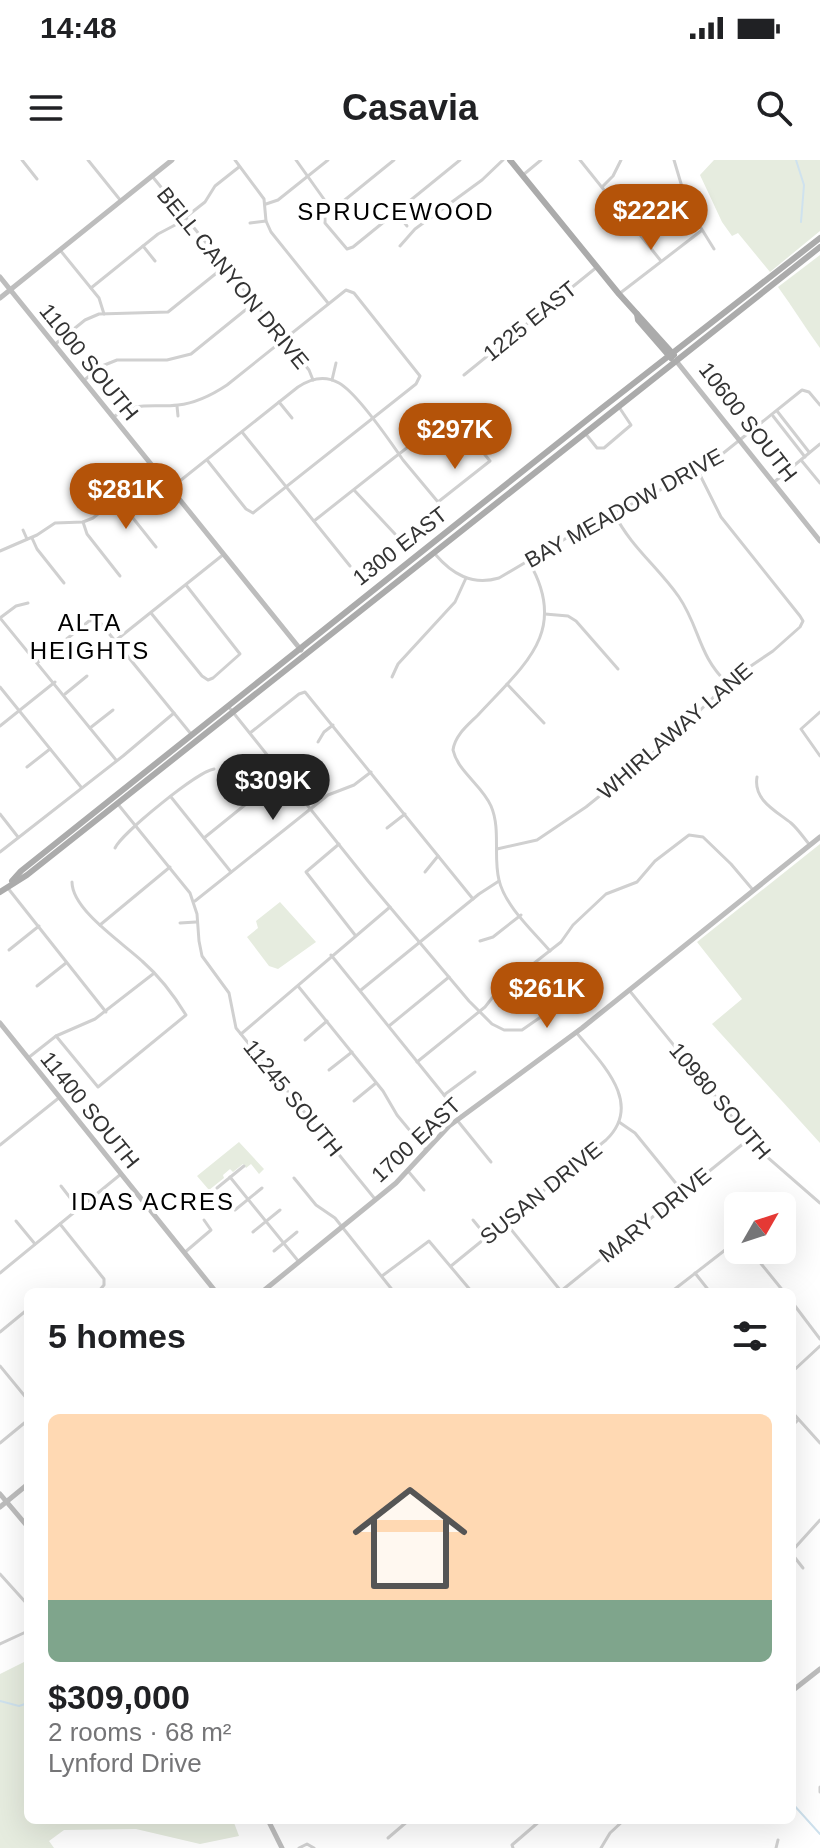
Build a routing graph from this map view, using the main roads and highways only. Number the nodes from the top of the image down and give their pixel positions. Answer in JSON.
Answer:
{"nodes":[{"id":1,"x":510,"y":160,"type":"edge"},
{"id":2,"x":170,"y":161,"type":"edge"},
{"id":3,"x":820,"y":238,"type":"edge"},
{"id":4,"x":820,"y":247,"type":"edge"},
{"id":5,"x":0,"y":277,"type":"edge"},
{"id":6,"x":10,"y":290,"type":"junction"},
{"id":7,"x":0,"y":298,"type":"edge"},
{"id":8,"x":671,"y":355,"type":"junction"},
{"id":9,"x":677,"y":362,"type":"junction"},
{"id":10,"x":460,"y":521,"type":"junction"},
{"id":11,"x":820,"y":541,"type":"edge"},
{"id":12,"x":434,"y":552,"type":"junction"},
{"id":13,"x":302,"y":651,"type":"junction"},
{"id":14,"x":194,"y":737,"type":"junction"},
{"id":15,"x":820,"y":837,"type":"edge"},
{"id":16,"x":7,"y":887,"type":"junction"},
{"id":17,"x":0,"y":892,"type":"edge"},
{"id":18,"x":1,"y":1028,"type":"edge"},
{"id":19,"x":213,"y":1288,"type":"edge"},
{"id":20,"x":267,"y":1288,"type":"edge"},
{"id":21,"x":24,"y":1487,"type":"edge"},
{"id":22,"x":0,"y":1494,"type":"edge"},
{"id":23,"x":6,"y":1502,"type":"junction"},
{"id":24,"x":0,"y":1507,"type":"edge"},
{"id":25,"x":24,"y":1522,"type":"edge"},
{"id":26,"x":820,"y":1669,"type":"edge"},
{"id":27,"x":796,"y":1688,"type":"edge"},
{"id":28,"x":270,"y":1824,"type":"edge"},
{"id":29,"x":282,"y":1848,"type":"edge"}],
"edges":[{"from":1,"to":8,"type":"main road","name":"10600 SOUTH"},
{"from":2,"to":6,"type":"main road"},
{"from":3,"to":8,"type":"main road","name":"1300 EAST"},
{"from":4,"to":9,"type":"main road","name":"1300 EAST"},
{"from":5,"to":6,"type":"main road","name":"11000 SOUTH"},
{"from":6,"to":7,"type":"main road"},
{"from":6,"to":13,"type":"main road","name":"11000 SOUTH"},
{"from":8,"to":9,"type":"main road","name":"10600 SOUTH"},
{"from":8,"to":10,"type":"main road","name":"1300 EAST"},
{"from":9,"to":11,"type":"main road","name":"10600 SOUTH"},
{"from":9,"to":12,"type":"main road","name":"1300 EAST"},
{"from":10,"to":12,"type":"main road"},
{"from":10,"to":13,"type":"main road","name":"1300 EAST"},
{"from":12,"to":13,"type":"main road","name":"1300 EAST"},
{"from":13,"to":14,"type":"main road","name":"1300 EAST"},
{"from":14,"to":16,"type":"main road","name":"1300 EAST"},
{"from":14,"to":16,"type":"main road","name":"1300 EAST"},
{"from":15,"to":20,"type":"main road","name":"1700 EAST"},
{"from":16,"to":17,"type":"main road","name":"1300 EAST"},
{"from":18,"to":19,"type":"main road","name":"11400 SOUTH"},
{"from":21,"to":23,"type":"main road"},
{"from":22,"to":23,"type":"main road"},
{"from":23,"to":24,"type":"main road"},
{"from":23,"to":25,"type":"main road"},
{"from":26,"to":27,"type":"main road"},
{"from":28,"to":29,"type":"main road"}]}
